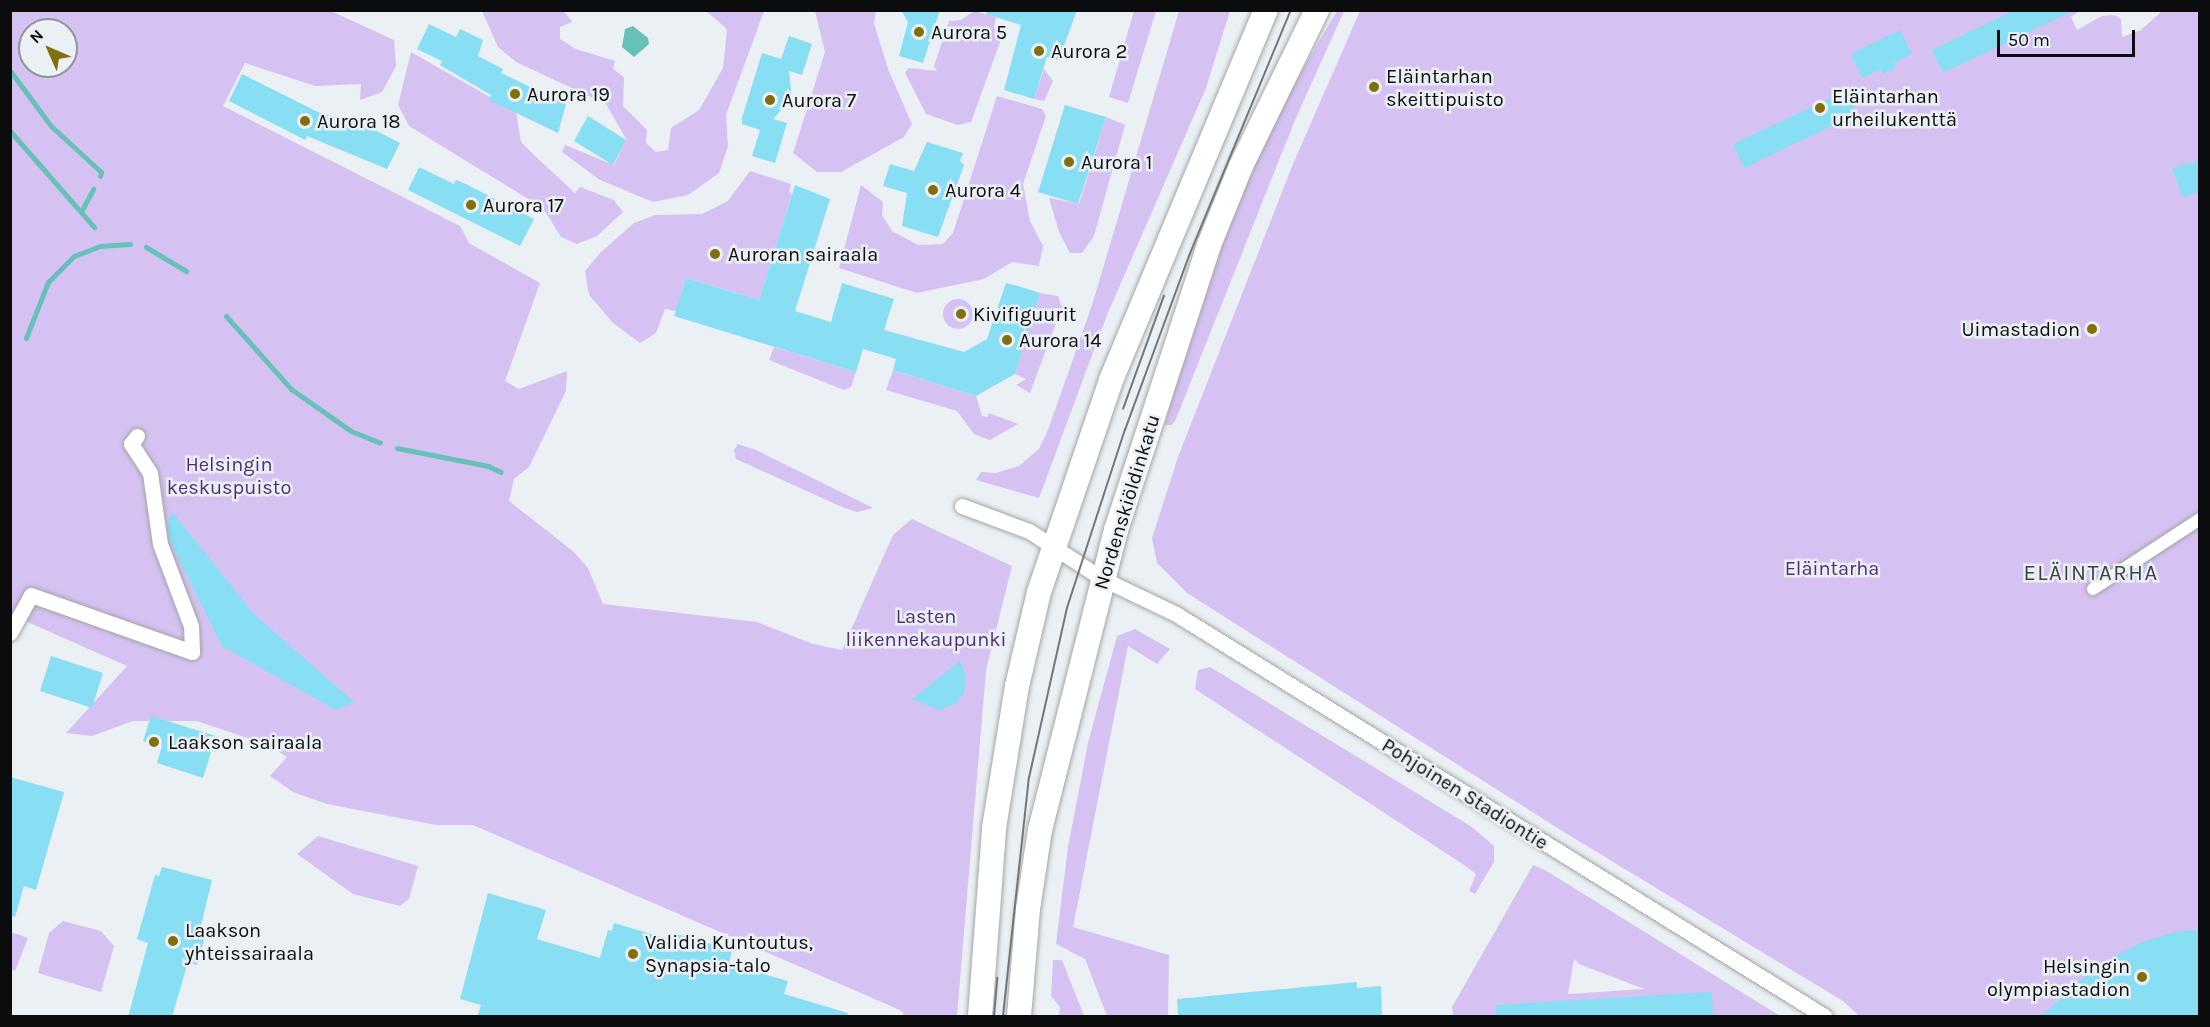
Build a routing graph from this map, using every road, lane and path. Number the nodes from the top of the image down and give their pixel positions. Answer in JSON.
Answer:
{"nodes":[{"id":1,"x":1266,"y":10,"type":"edge"},
{"id":2,"x":1317,"y":10,"type":"edge"},
{"id":3,"x":137,"y":436,"type":"dead end"},
{"id":4,"x":962,"y":506,"type":"dead end"},
{"id":5,"x":2199,"y":519,"type":"edge"},
{"id":6,"x":1053,"y":546,"type":"junction"},
{"id":7,"x":1103,"y":579,"type":"junction"},
{"id":8,"x":2092,"y":590,"type":"dead end"},
{"id":9,"x":10,"y":633,"type":"edge"},
{"id":10,"x":980,"y":1017,"type":"edge"},
{"id":11,"x":1019,"y":1017,"type":"edge"},
{"id":12,"x":1824,"y":1017,"type":"edge"}],
"edges":[{"from":1,"to":6,"type":"main road"},
{"from":2,"to":7,"type":"main road","name":"Nordenskiöldinkatu"},
{"from":3,"to":9,"type":"street"},
{"from":4,"to":6,"type":"street","name":"Pohjoinen Stadiontie"},
{"from":5,"to":8,"type":"street"},
{"from":6,"to":7,"type":"street","name":"Pohjoinen Stadiontie"},
{"from":6,"to":10,"type":"main road"},
{"from":7,"to":11,"type":"main road","name":"Nordenskiöldinkatu"},
{"from":7,"to":12,"type":"street","name":"Pohjoinen Stadiontie"}]}
